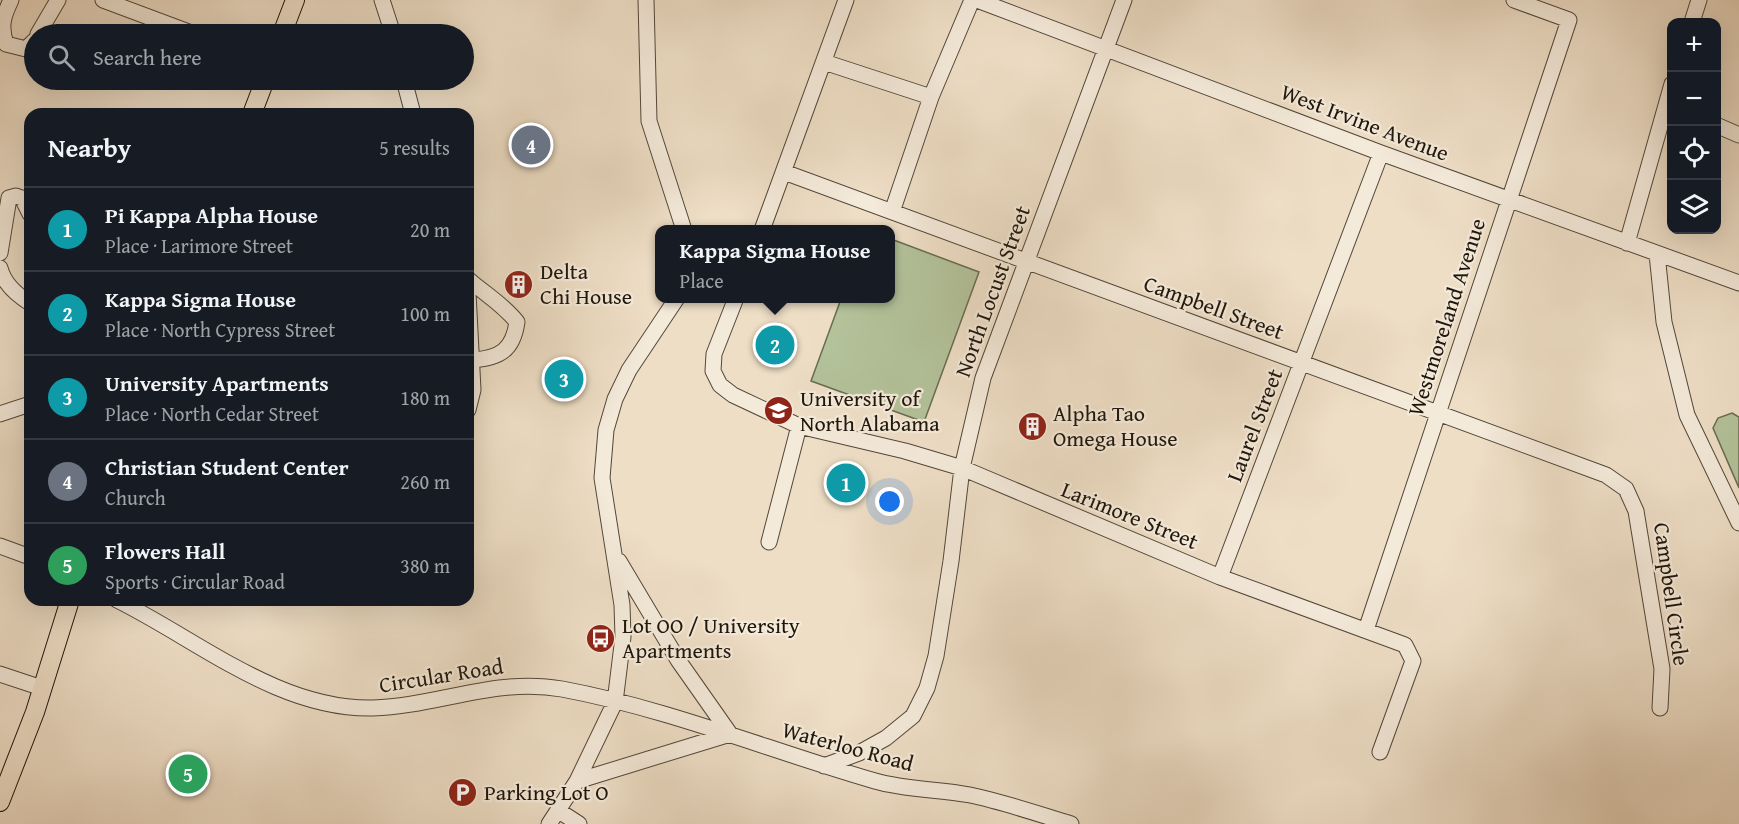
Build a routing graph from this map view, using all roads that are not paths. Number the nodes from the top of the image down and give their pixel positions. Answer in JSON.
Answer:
{"nodes":[{"id":1,"x":11,"y":0,"type":"edge"},
{"id":2,"x":58,"y":0,"type":"edge"},
{"id":3,"x":103,"y":0,"type":"edge"},
{"id":4,"x":295,"y":0,"type":"edge"},
{"id":5,"x":382,"y":0,"type":"edge"},
{"id":6,"x":646,"y":0,"type":"edge"},
{"id":7,"x":846,"y":0,"type":"edge"},
{"id":8,"x":972,"y":0,"type":"edge"},
{"id":9,"x":977,"y":0,"type":"edge"},
{"id":10,"x":1124,"y":0,"type":"edge"},
{"id":11,"x":1514,"y":0,"type":"edge"},
{"id":12,"x":1699,"y":0,"type":"edge"},
{"id":13,"x":1693,"y":18,"type":"edge"},
{"id":14,"x":44,"y":24,"type":"edge"},
{"id":15,"x":167,"y":24,"type":"edge"},
{"id":16,"x":286,"y":24,"type":"edge"},
{"id":17,"x":390,"y":24,"type":"edge"},
{"id":18,"x":24,"y":48,"type":"edge"},
{"id":19,"x":1104,"y":49,"type":"junction"},
{"id":20,"x":824,"y":62,"type":"junction"},
{"id":21,"x":261,"y":90,"type":"edge"},
{"id":22,"x":407,"y":90,"type":"edge"},
{"id":23,"x":931,"y":97,"type":"junction"},
{"id":24,"x":254,"y":108,"type":"edge"},
{"id":25,"x":411,"y":108,"type":"edge"},
{"id":26,"x":1667,"y":108,"type":"edge"},
{"id":27,"x":1718,"y":126,"type":"edge"},
{"id":28,"x":1739,"y":135,"type":"edge"},
{"id":29,"x":1381,"y":153,"type":"junction"},
{"id":30,"x":783,"y":172,"type":"junction"},
{"id":31,"x":1509,"y":199,"type":"junction"},
{"id":32,"x":24,"y":202,"type":"edge"},
{"id":33,"x":892,"y":212,"type":"junction"},
{"id":34,"x":682,"y":225,"type":"edge"},
{"id":35,"x":764,"y":225,"type":"edge"},
{"id":36,"x":1627,"y":243,"type":"junction"},
{"id":37,"x":0,"y":253,"type":"edge"},
{"id":38,"x":1657,"y":254,"type":"junction"},
{"id":39,"x":1025,"y":261,"type":"junction"},
{"id":40,"x":0,"y":268,"type":"edge"},
{"id":41,"x":1739,"y":283,"type":"edge"},
{"id":42,"x":474,"y":284,"type":"edge"},
{"id":43,"x":24,"y":299,"type":"edge"},
{"id":44,"x":674,"y":303,"type":"edge"},
{"id":45,"x":734,"y":303,"type":"edge"},
{"id":46,"x":474,"y":360,"type":"edge"},
{"id":47,"x":1301,"y":363,"type":"junction"},
{"id":48,"x":24,"y":406,"type":"edge"},
{"id":49,"x":0,"y":414,"type":"edge"},
{"id":50,"x":1437,"y":414,"type":"junction"},
{"id":51,"x":799,"y":426,"type":"junction"},
{"id":52,"x":962,"y":468,"type":"junction"},
{"id":53,"x":1626,"y":489,"type":"joint"},
{"id":54,"x":1739,"y":523,"type":"edge"},
{"id":55,"x":769,"y":542,"type":"dead end"},
{"id":56,"x":0,"y":546,"type":"edge"},
{"id":57,"x":614,"y":554,"type":"junction"},
{"id":58,"x":24,"y":555,"type":"edge"},
{"id":59,"x":1220,"y":577,"type":"junction"},
{"id":60,"x":68,"y":606,"type":"edge"},
{"id":61,"x":128,"y":606,"type":"edge"},
{"id":62,"x":1366,"y":630,"type":"junction"},
{"id":63,"x":0,"y":674,"type":"edge"},
{"id":64,"x":42,"y":688,"type":"junction"},
{"id":65,"x":615,"y":702,"type":"junction"},
{"id":66,"x":1660,"y":708,"type":"dead end"},
{"id":67,"x":730,"y":734,"type":"junction"},
{"id":68,"x":1380,"y":752,"type":"dead end"},
{"id":69,"x":824,"y":766,"type":"junction"},
{"id":70,"x":577,"y":781,"type":"junction"},
{"id":71,"x":0,"y":802,"type":"edge"},
{"id":72,"x":554,"y":818,"type":"edge"},
{"id":73,"x":579,"y":824,"type":"edge"},
{"id":74,"x":1071,"y":824,"type":"edge"}],
"edges":[{"from":1,"to":18,"type":"street"},
{"from":2,"to":14,"type":"street"},
{"from":3,"to":15,"type":"street"},
{"from":4,"to":16,"type":"main road"},
{"from":5,"to":17,"type":"street"},
{"from":6,"to":34,"type":"street"},
{"from":7,"to":20,"type":"street"},
{"from":8,"to":23,"type":"street"},
{"from":9,"to":19,"type":"street","name":"West Irvine Avenue"},
{"from":10,"to":19,"type":"street","name":"North Locust Street"},
{"from":11,"to":31,"type":"street","name":"Westmoreland Avenue"},
{"from":12,"to":13,"type":"street"},
{"from":19,"to":29,"type":"street","name":"West Irvine Avenue"},
{"from":19,"to":39,"type":"street","name":"North Locust Street"},
{"from":20,"to":23,"type":"street"},
{"from":20,"to":30,"type":"street"},
{"from":21,"to":24,"type":"main road"},
{"from":22,"to":25,"type":"street"},
{"from":23,"to":33,"type":"street"},
{"from":26,"to":36,"type":"street"},
{"from":27,"to":28,"type":"street"},
{"from":29,"to":31,"type":"street","name":"West Irvine Avenue"},
{"from":29,"to":47,"type":"street","name":"Laurel Street"},
{"from":30,"to":33,"type":"street","name":"Campbell Street"},
{"from":30,"to":35,"type":"street"},
{"from":31,"to":36,"type":"street","name":"West Irvine Avenue"},
{"from":31,"to":50,"type":"street","name":"Westmoreland Avenue"},
{"from":32,"to":37,"type":"street"},
{"from":33,"to":39,"type":"street","name":"Campbell Street"},
{"from":36,"to":38,"type":"street","name":"West Irvine Avenue"},
{"from":38,"to":41,"type":"street","name":"West Irvine Avenue"},
{"from":38,"to":54,"type":"street"},
{"from":39,"to":47,"type":"street","name":"Campbell Street"},
{"from":39,"to":52,"type":"street","name":"North Locust Street"},
{"from":40,"to":43,"type":"street"},
{"from":42,"to":46,"type":"street"},
{"from":44,"to":57,"type":"street"},
{"from":45,"to":51,"type":"street","name":"Larimore Street"},
{"from":47,"to":50,"type":"street","name":"Campbell Street"},
{"from":47,"to":59,"type":"street","name":"Laurel Street"},
{"from":48,"to":49,"type":"street"},
{"from":50,"to":53,"type":"street","name":"Campbell Street"},
{"from":50,"to":62,"type":"street","name":"Westmoreland Avenue"},
{"from":51,"to":52,"type":"street","name":"Larimore Street"},
{"from":51,"to":55,"type":"street"},
{"from":52,"to":59,"type":"street","name":"Larimore Street"},
{"from":52,"to":69,"type":"street","name":"North Locust Street"},
{"from":53,"to":66,"type":"street","name":"Campbell Circle"},
{"from":56,"to":58,"type":"street"},
{"from":57,"to":65,"type":"street"},
{"from":57,"to":67,"type":"street"},
{"from":59,"to":62,"type":"street","name":"Larimore Street"},
{"from":60,"to":64,"type":"main road"},
{"from":61,"to":65,"type":"street","name":"Circular Road"},
{"from":62,"to":68,"type":"street","name":"Larimore Street"},
{"from":63,"to":64,"type":"street"},
{"from":64,"to":71,"type":"main road"},
{"from":65,"to":67,"type":"street","name":"Waterloo Road"},
{"from":65,"to":70,"type":"street"},
{"from":67,"to":69,"type":"street","name":"Waterloo Road"},
{"from":67,"to":70,"type":"street"},
{"from":69,"to":74,"type":"street","name":"Waterloo Road"},
{"from":70,"to":72,"type":"street"},
{"from":72,"to":73,"type":"street"}]}
